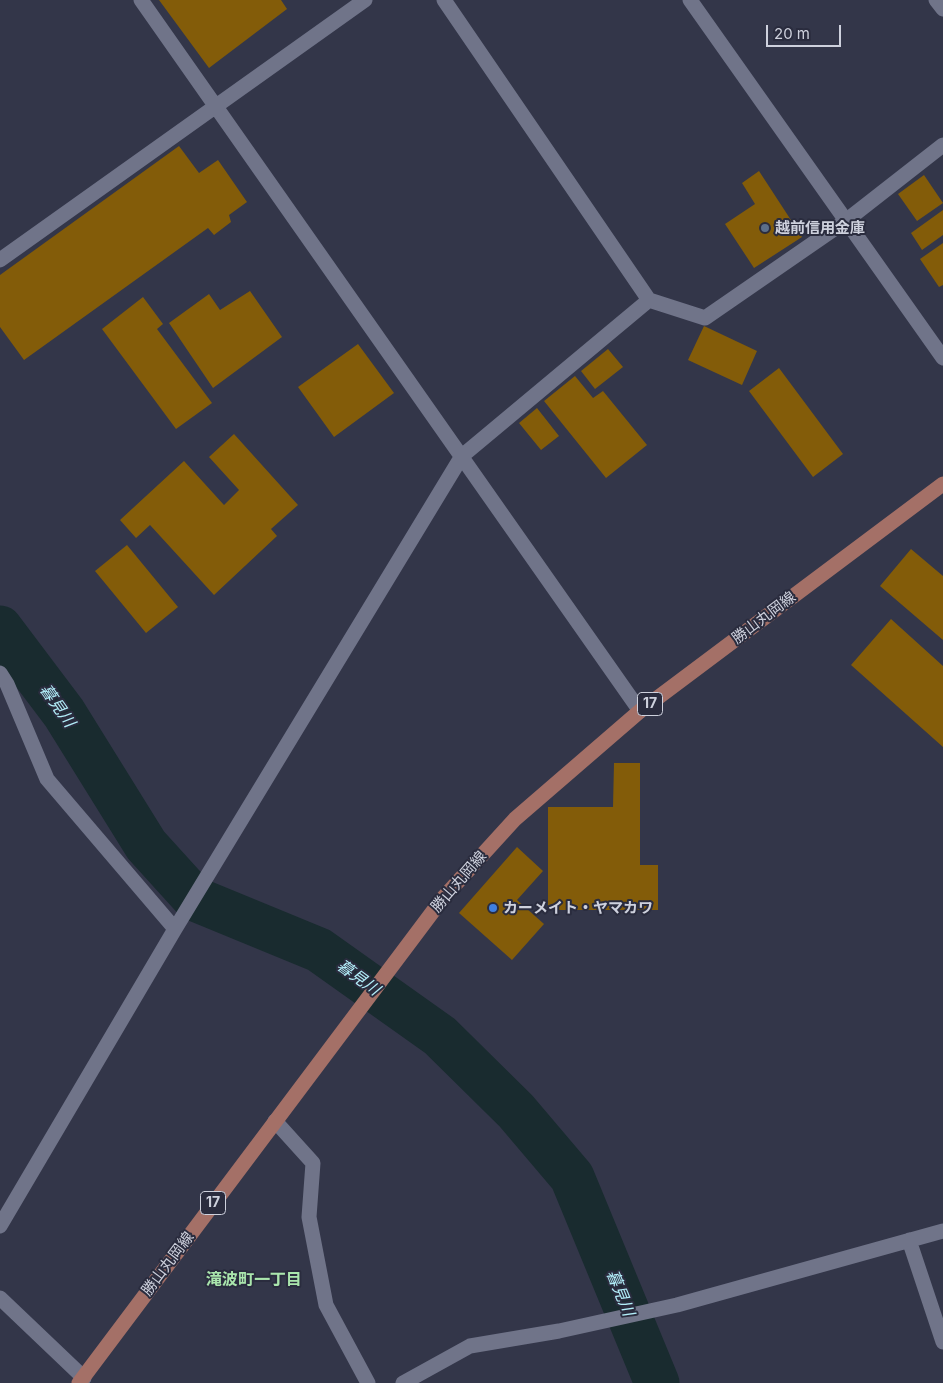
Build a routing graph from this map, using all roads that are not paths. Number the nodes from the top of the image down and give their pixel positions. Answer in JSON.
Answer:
{"nodes":[{"id":1,"x":142,"y":0,"type":"edge"},
{"id":2,"x":365,"y":0,"type":"edge"},
{"id":3,"x":444,"y":0,"type":"edge"},
{"id":4,"x":690,"y":0,"type":"edge"},
{"id":5,"x":936,"y":0,"type":"edge"},
{"id":6,"x":943,"y":9,"type":"edge"},
{"id":7,"x":217,"y":105,"type":"junction"},
{"id":8,"x":943,"y":145,"type":"edge"},
{"id":9,"x":847,"y":220,"type":"junction"},
{"id":10,"x":0,"y":260,"type":"edge"},
{"id":11,"x":649,"y":300,"type":"junction"},
{"id":12,"x":943,"y":358,"type":"edge"},
{"id":13,"x":462,"y":456,"type":"junction"},
{"id":14,"x":943,"y":484,"type":"edge"},
{"id":15,"x":2,"y":683,"type":"edge"},
{"id":16,"x":640,"y":711,"type":"junction"},
{"id":17,"x":178,"y":922,"type":"junction"},
{"id":18,"x":275,"y":1121,"type":"junction"},
{"id":19,"x":0,"y":1226,"type":"edge"},
{"id":20,"x":943,"y":1231,"type":"edge"},
{"id":21,"x":909,"y":1240,"type":"junction"},
{"id":22,"x":0,"y":1298,"type":"edge"},
{"id":23,"x":943,"y":1342,"type":"edge"},
{"id":24,"x":82,"y":1380,"type":"edge"},
{"id":25,"x":368,"y":1383,"type":"edge"},
{"id":26,"x":403,"y":1383,"type":"edge"}],
"edges":[{"from":1,"to":7,"type":"street"},
{"from":2,"to":7,"type":"street"},
{"from":3,"to":11,"type":"street"},
{"from":4,"to":9,"type":"street"},
{"from":5,"to":6,"type":"street"},
{"from":7,"to":10,"type":"street"},
{"from":7,"to":13,"type":"street"},
{"from":8,"to":9,"type":"street"},
{"from":9,"to":11,"type":"street"},
{"from":9,"to":12,"type":"street"},
{"from":11,"to":13,"type":"street"},
{"from":13,"to":16,"type":"street"},
{"from":13,"to":17,"type":"street"},
{"from":14,"to":16,"type":"main road","name":"勝山丸岡線","number":"17"},
{"from":15,"to":17,"type":"street"},
{"from":16,"to":18,"type":"main road","name":"勝山丸岡線","number":"17"},
{"from":17,"to":19,"type":"street"},
{"from":18,"to":24,"type":"main road","name":"勝山丸岡線","number":"17"},
{"from":18,"to":25,"type":"street"},
{"from":20,"to":21,"type":"street"},
{"from":21,"to":23,"type":"street"},
{"from":21,"to":26,"type":"street"},
{"from":22,"to":24,"type":"street"}]}
